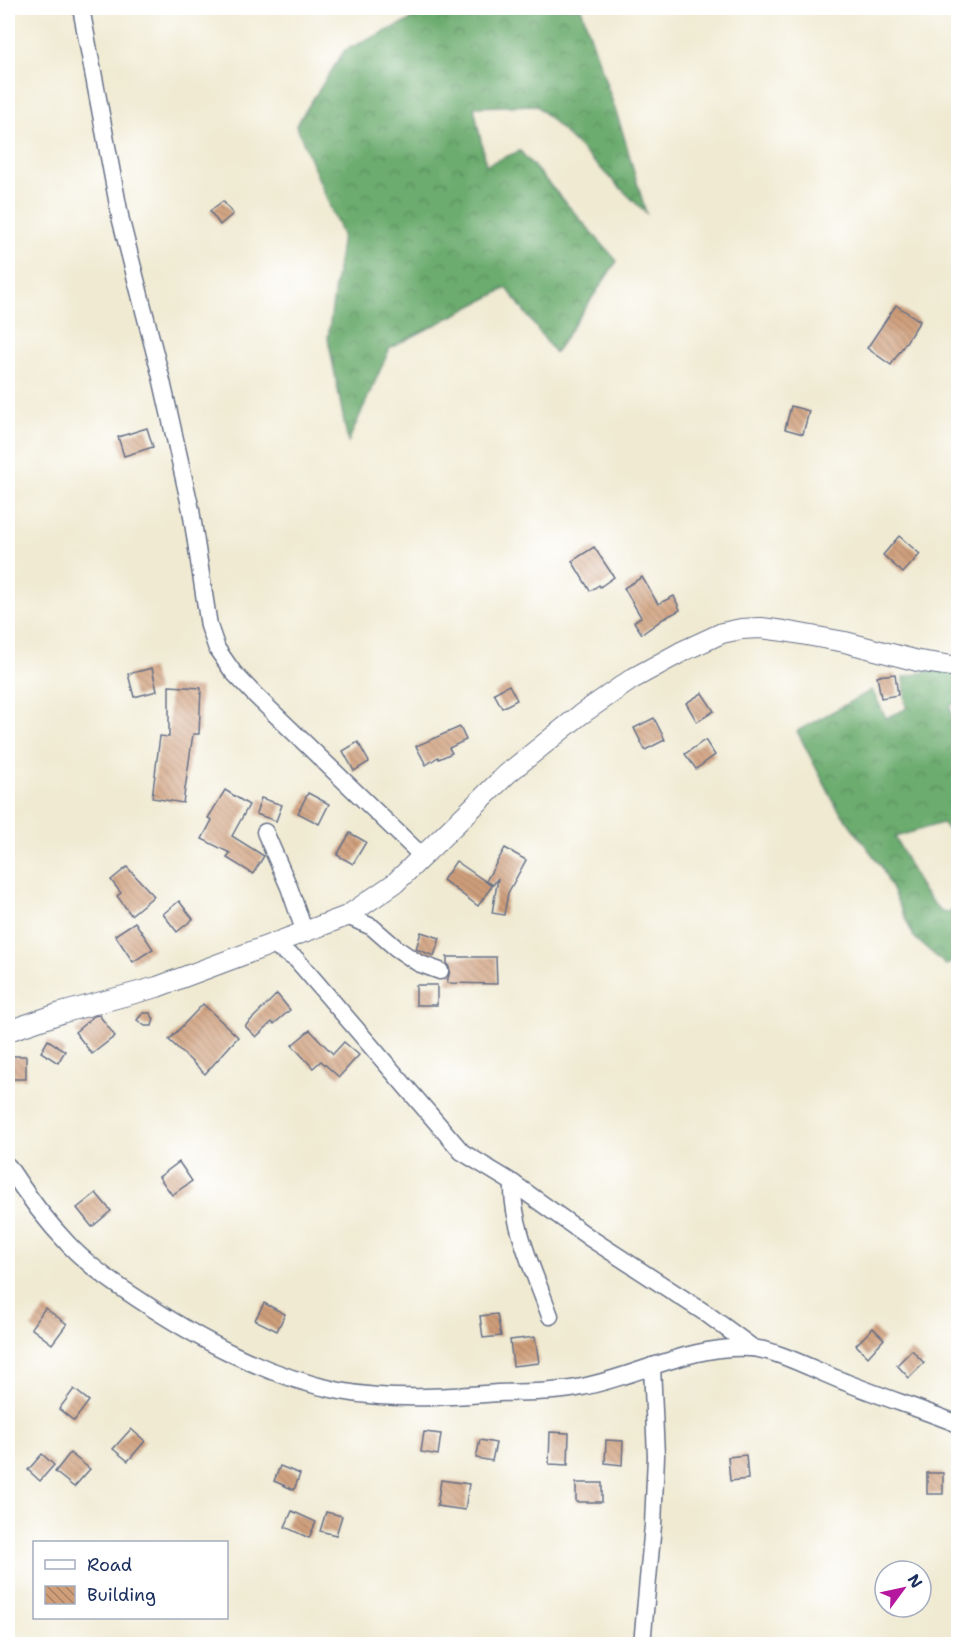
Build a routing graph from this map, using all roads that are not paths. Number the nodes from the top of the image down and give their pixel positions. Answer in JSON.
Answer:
{"nodes":[{"id":1,"x":81,"y":8,"type":"edge"},
{"id":2,"x":958,"y":667,"type":"edge"},
{"id":3,"x":265,"y":832,"type":"dead end"},
{"id":4,"x":422,"y":856,"type":"junction"},
{"id":5,"x":347,"y":916,"type":"junction"},
{"id":6,"x":304,"y":933,"type":"junction"},
{"id":7,"x":272,"y":945,"type":"junction"},
{"id":8,"x":440,"y":971,"type":"dead end"},
{"id":9,"x":8,"y":1031,"type":"edge"},
{"id":10,"x":8,"y":1166,"type":"edge"},
{"id":11,"x":513,"y":1183,"type":"junction"},
{"id":12,"x":550,"y":1316,"type":"dead end"},
{"id":13,"x":753,"y":1348,"type":"junction"},
{"id":14,"x":652,"y":1366,"type":"junction"},
{"id":15,"x":958,"y":1424,"type":"edge"},
{"id":16,"x":642,"y":1644,"type":"edge"}],
"edges":[{"from":1,"to":4,"type":"street"},
{"from":2,"to":4,"type":"street"},
{"from":3,"to":6,"type":"street"},
{"from":4,"to":5,"type":"street"},
{"from":5,"to":6,"type":"street"},
{"from":5,"to":8,"type":"street"},
{"from":6,"to":7,"type":"street"},
{"from":7,"to":9,"type":"street"},
{"from":7,"to":11,"type":"street"},
{"from":10,"to":14,"type":"street"},
{"from":11,"to":12,"type":"street"},
{"from":11,"to":13,"type":"street"},
{"from":13,"to":14,"type":"street"},
{"from":13,"to":15,"type":"street"},
{"from":14,"to":16,"type":"street"}]}
